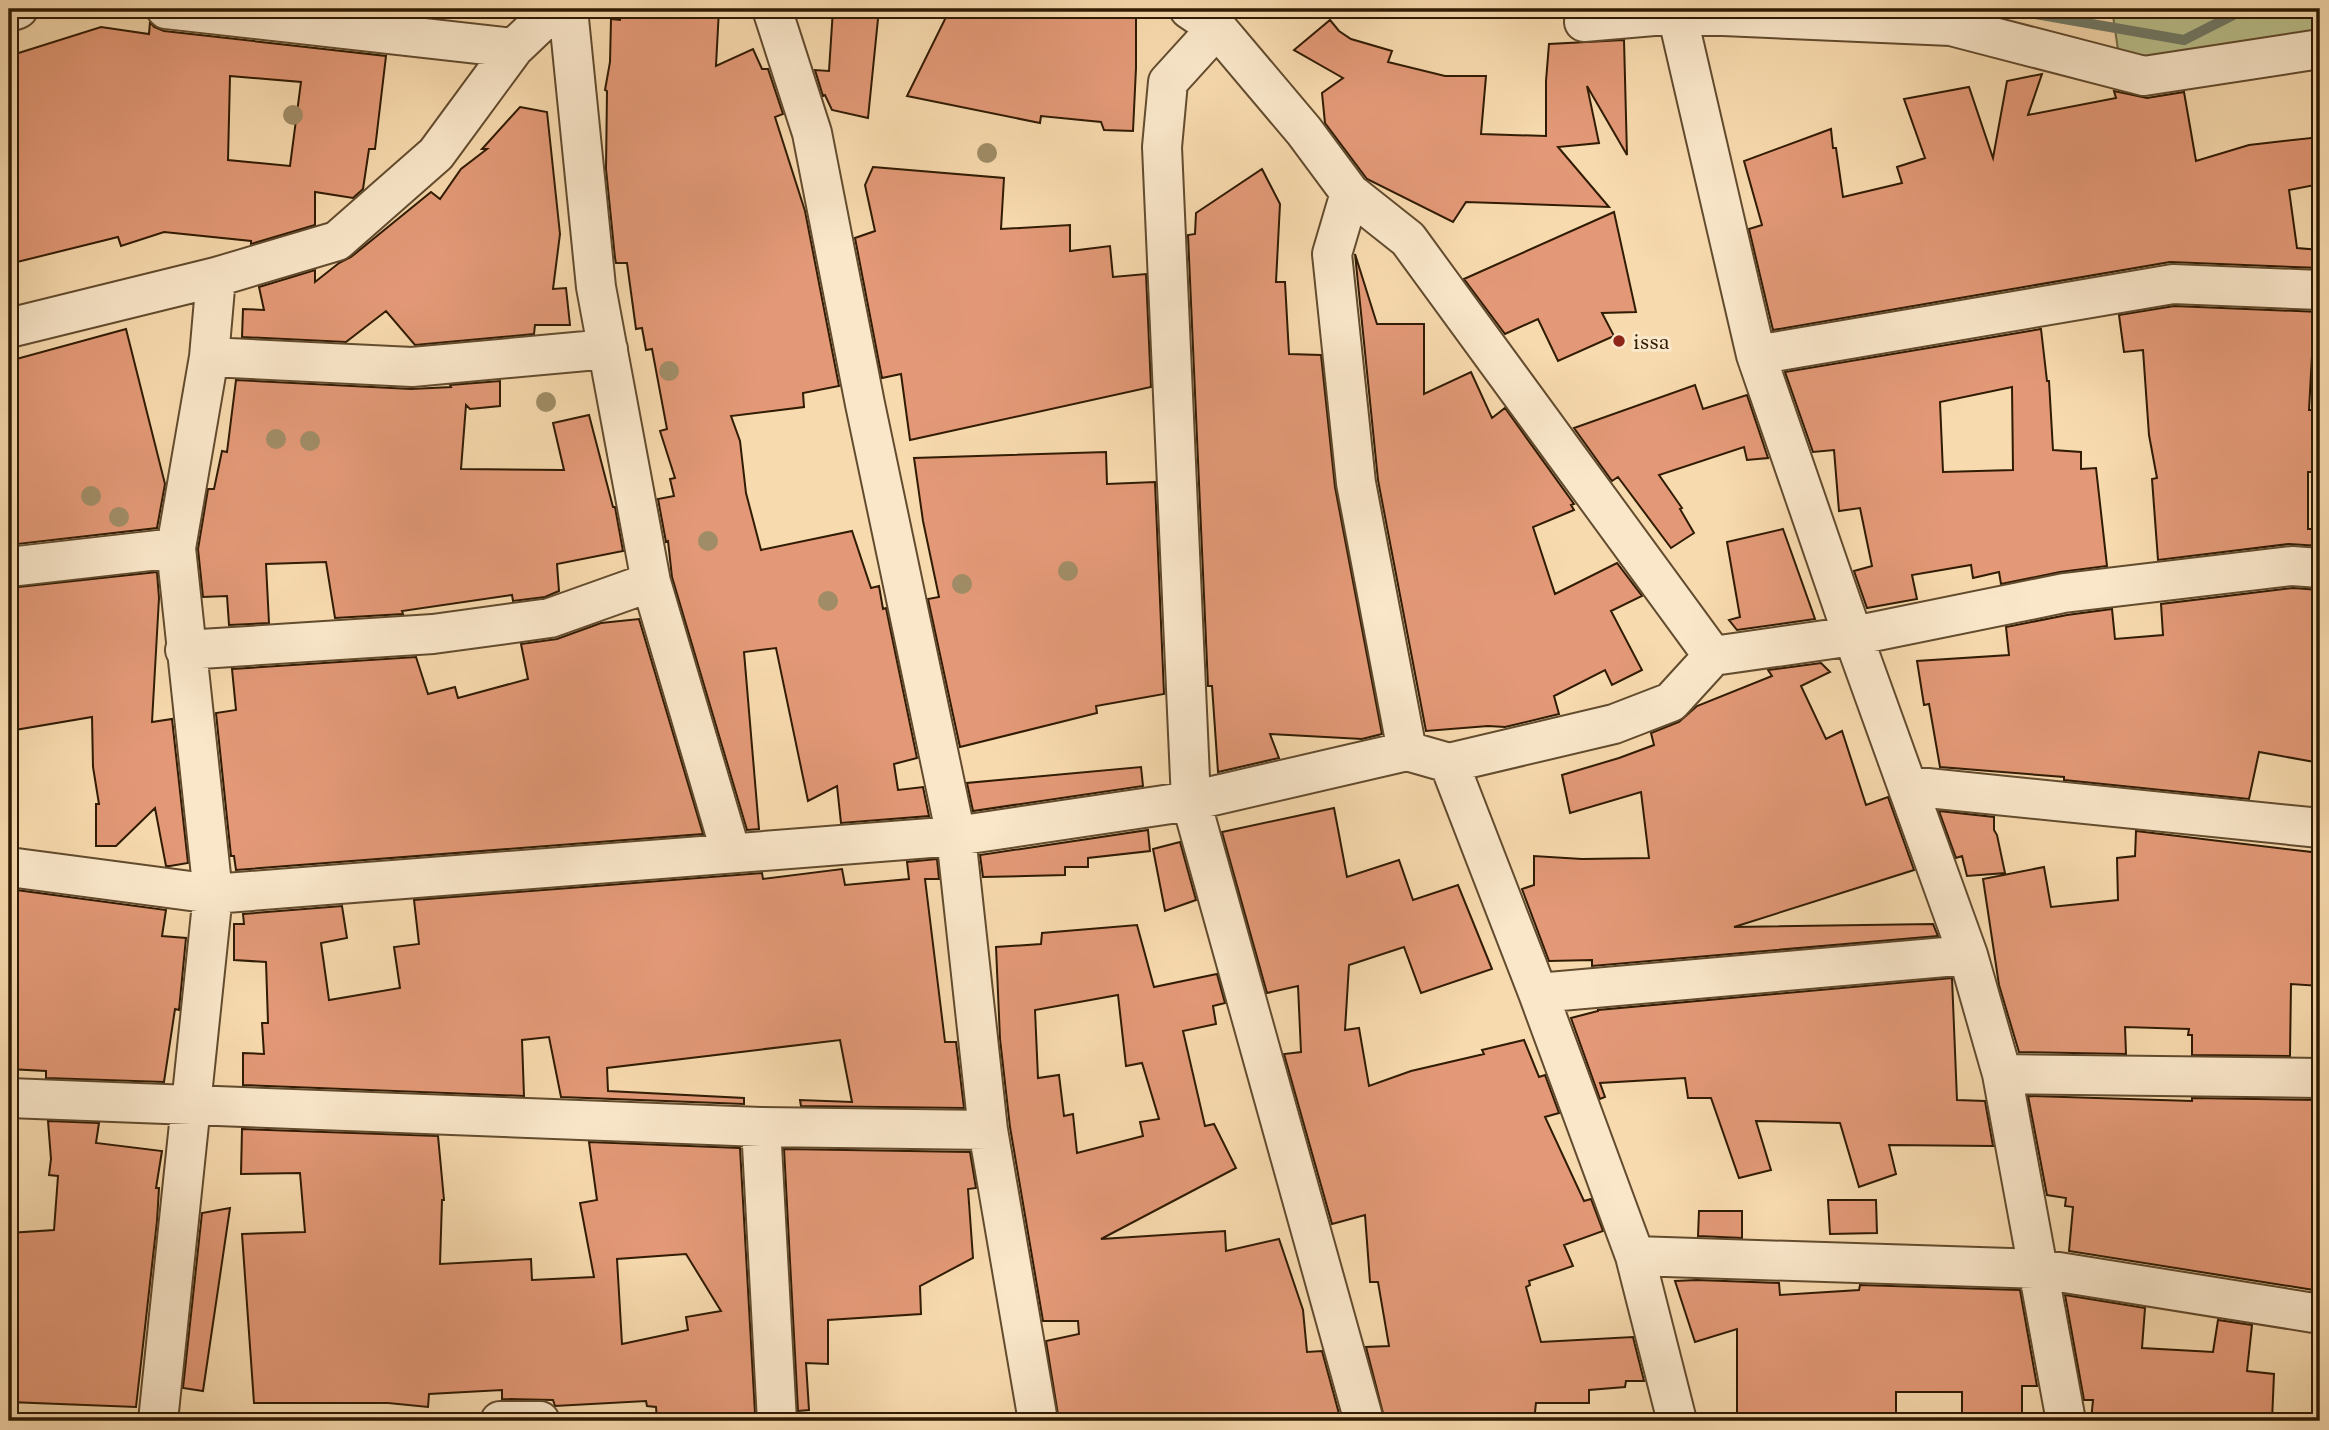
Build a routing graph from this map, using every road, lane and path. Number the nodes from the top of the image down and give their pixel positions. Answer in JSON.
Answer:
{"nodes":[{"id":1,"x":18,"y":9,"type":"edge"},
{"id":2,"x":166,"y":9,"type":"edge"},
{"id":3,"x":555,"y":9,"type":"edge"},
{"id":4,"x":568,"y":9,"type":"edge"},
{"id":5,"x":772,"y":9,"type":"edge"},
{"id":6,"x":9,"y":12,"type":"edge"},
{"id":7,"x":1677,"y":14,"type":"junction"},
{"id":8,"x":1203,"y":19,"type":"edge"},
{"id":9,"x":1584,"y":22,"type":"dead end"},
{"id":10,"x":514,"y":48,"type":"junction"},
{"id":11,"x":2320,"y":49,"type":"edge"},
{"id":12,"x":1350,"y":192,"type":"junction"},
{"id":13,"x":216,"y":277,"type":"junction"},
{"id":14,"x":2320,"y":290,"type":"edge"},
{"id":15,"x":9,"y":328,"type":"edge"},
{"id":16,"x":608,"y":349,"type":"junction"},
{"id":17,"x":1756,"y":355,"type":"junction"},
{"id":18,"x":209,"y":357,"type":"junction"},
{"id":19,"x":176,"y":548,"type":"junction"},
{"id":20,"x":9,"y":567,"type":"edge"},
{"id":21,"x":2320,"y":568,"type":"edge"},
{"id":22,"x":651,"y":582,"type":"junction"},
{"id":23,"x":1853,"y":636,"type":"junction"},
{"id":24,"x":185,"y":650,"type":"junction"},
{"id":25,"x":1713,"y":656,"type":"junction"},
{"id":26,"x":1407,"y":751,"type":"junction"},
{"id":27,"x":1449,"y":763,"type":"junction"},
{"id":28,"x":1908,"y":786,"type":"junction"},
{"id":29,"x":1191,"y":801,"type":"junction"},
{"id":30,"x":2320,"y":828,"type":"edge"},
{"id":31,"x":956,"y":836,"type":"junction"},
{"id":32,"x":731,"y":853,"type":"junction"},
{"id":33,"x":9,"y":867,"type":"edge"},
{"id":34,"x":213,"y":894,"type":"junction"},
{"id":35,"x":1968,"y":955,"type":"junction"},
{"id":36,"x":1538,"y":993,"type":"junction"},
{"id":37,"x":2002,"y":1074,"type":"junction"},
{"id":38,"x":2320,"y":1077,"type":"edge"},
{"id":39,"x":9,"y":1098,"type":"edge"},
{"id":40,"x":192,"y":1104,"type":"junction"},
{"id":41,"x":761,"y":1127,"type":"junction"},
{"id":42,"x":988,"y":1130,"type":"junction"},
{"id":43,"x":1635,"y":1256,"type":"junction"},
{"id":44,"x":2040,"y":1269,"type":"junction"},
{"id":45,"x":2320,"y":1314,"type":"edge"},
{"id":46,"x":158,"y":1421,"type":"edge"},
{"id":47,"x":500,"y":1421,"type":"edge"},
{"id":48,"x":537,"y":1421,"type":"edge"},
{"id":49,"x":777,"y":1421,"type":"edge"},
{"id":50,"x":1038,"y":1421,"type":"edge"},
{"id":51,"x":1364,"y":1421,"type":"edge"},
{"id":52,"x":1676,"y":1421,"type":"edge"},
{"id":53,"x":2066,"y":1421,"type":"edge"}],
"edges":[{"from":1,"to":6,"type":"street"},
{"from":2,"to":10,"type":"street"},
{"from":3,"to":10,"type":"street"},
{"from":4,"to":16,"type":"street"},
{"from":5,"to":31,"type":"street"},
{"from":7,"to":9,"type":"street"},
{"from":7,"to":11,"type":"street"},
{"from":7,"to":17,"type":"street"},
{"from":8,"to":12,"type":"street"},
{"from":8,"to":29,"type":"street"},
{"from":10,"to":13,"type":"street"},
{"from":12,"to":25,"type":"street"},
{"from":12,"to":26,"type":"street"},
{"from":13,"to":15,"type":"street"},
{"from":13,"to":18,"type":"street"},
{"from":14,"to":17,"type":"street"},
{"from":16,"to":18,"type":"street"},
{"from":16,"to":22,"type":"street"},
{"from":17,"to":23,"type":"street"},
{"from":18,"to":19,"type":"street"},
{"from":19,"to":20,"type":"street"},
{"from":19,"to":24,"type":"street"},
{"from":21,"to":23,"type":"street"},
{"from":22,"to":24,"type":"street"},
{"from":22,"to":32,"type":"street"},
{"from":23,"to":25,"type":"street"},
{"from":23,"to":28,"type":"street"},
{"from":24,"to":34,"type":"street"},
{"from":25,"to":27,"type":"street"},
{"from":26,"to":27,"type":"street"},
{"from":26,"to":29,"type":"street"},
{"from":27,"to":36,"type":"street"},
{"from":28,"to":30,"type":"street"},
{"from":28,"to":35,"type":"street"},
{"from":29,"to":31,"type":"street"},
{"from":29,"to":51,"type":"street"},
{"from":31,"to":32,"type":"street"},
{"from":31,"to":42,"type":"street"},
{"from":32,"to":34,"type":"street"},
{"from":33,"to":34,"type":"street"},
{"from":34,"to":40,"type":"street"},
{"from":35,"to":36,"type":"street"},
{"from":35,"to":37,"type":"street"},
{"from":36,"to":43,"type":"street"},
{"from":37,"to":38,"type":"street"},
{"from":37,"to":44,"type":"street"},
{"from":39,"to":40,"type":"street"},
{"from":40,"to":41,"type":"street"},
{"from":40,"to":46,"type":"street"},
{"from":41,"to":42,"type":"street"},
{"from":41,"to":49,"type":"street"},
{"from":42,"to":50,"type":"street"},
{"from":43,"to":44,"type":"street"},
{"from":43,"to":52,"type":"street"},
{"from":44,"to":45,"type":"street"},
{"from":44,"to":53,"type":"street"},
{"from":47,"to":48,"type":"street"}]}
